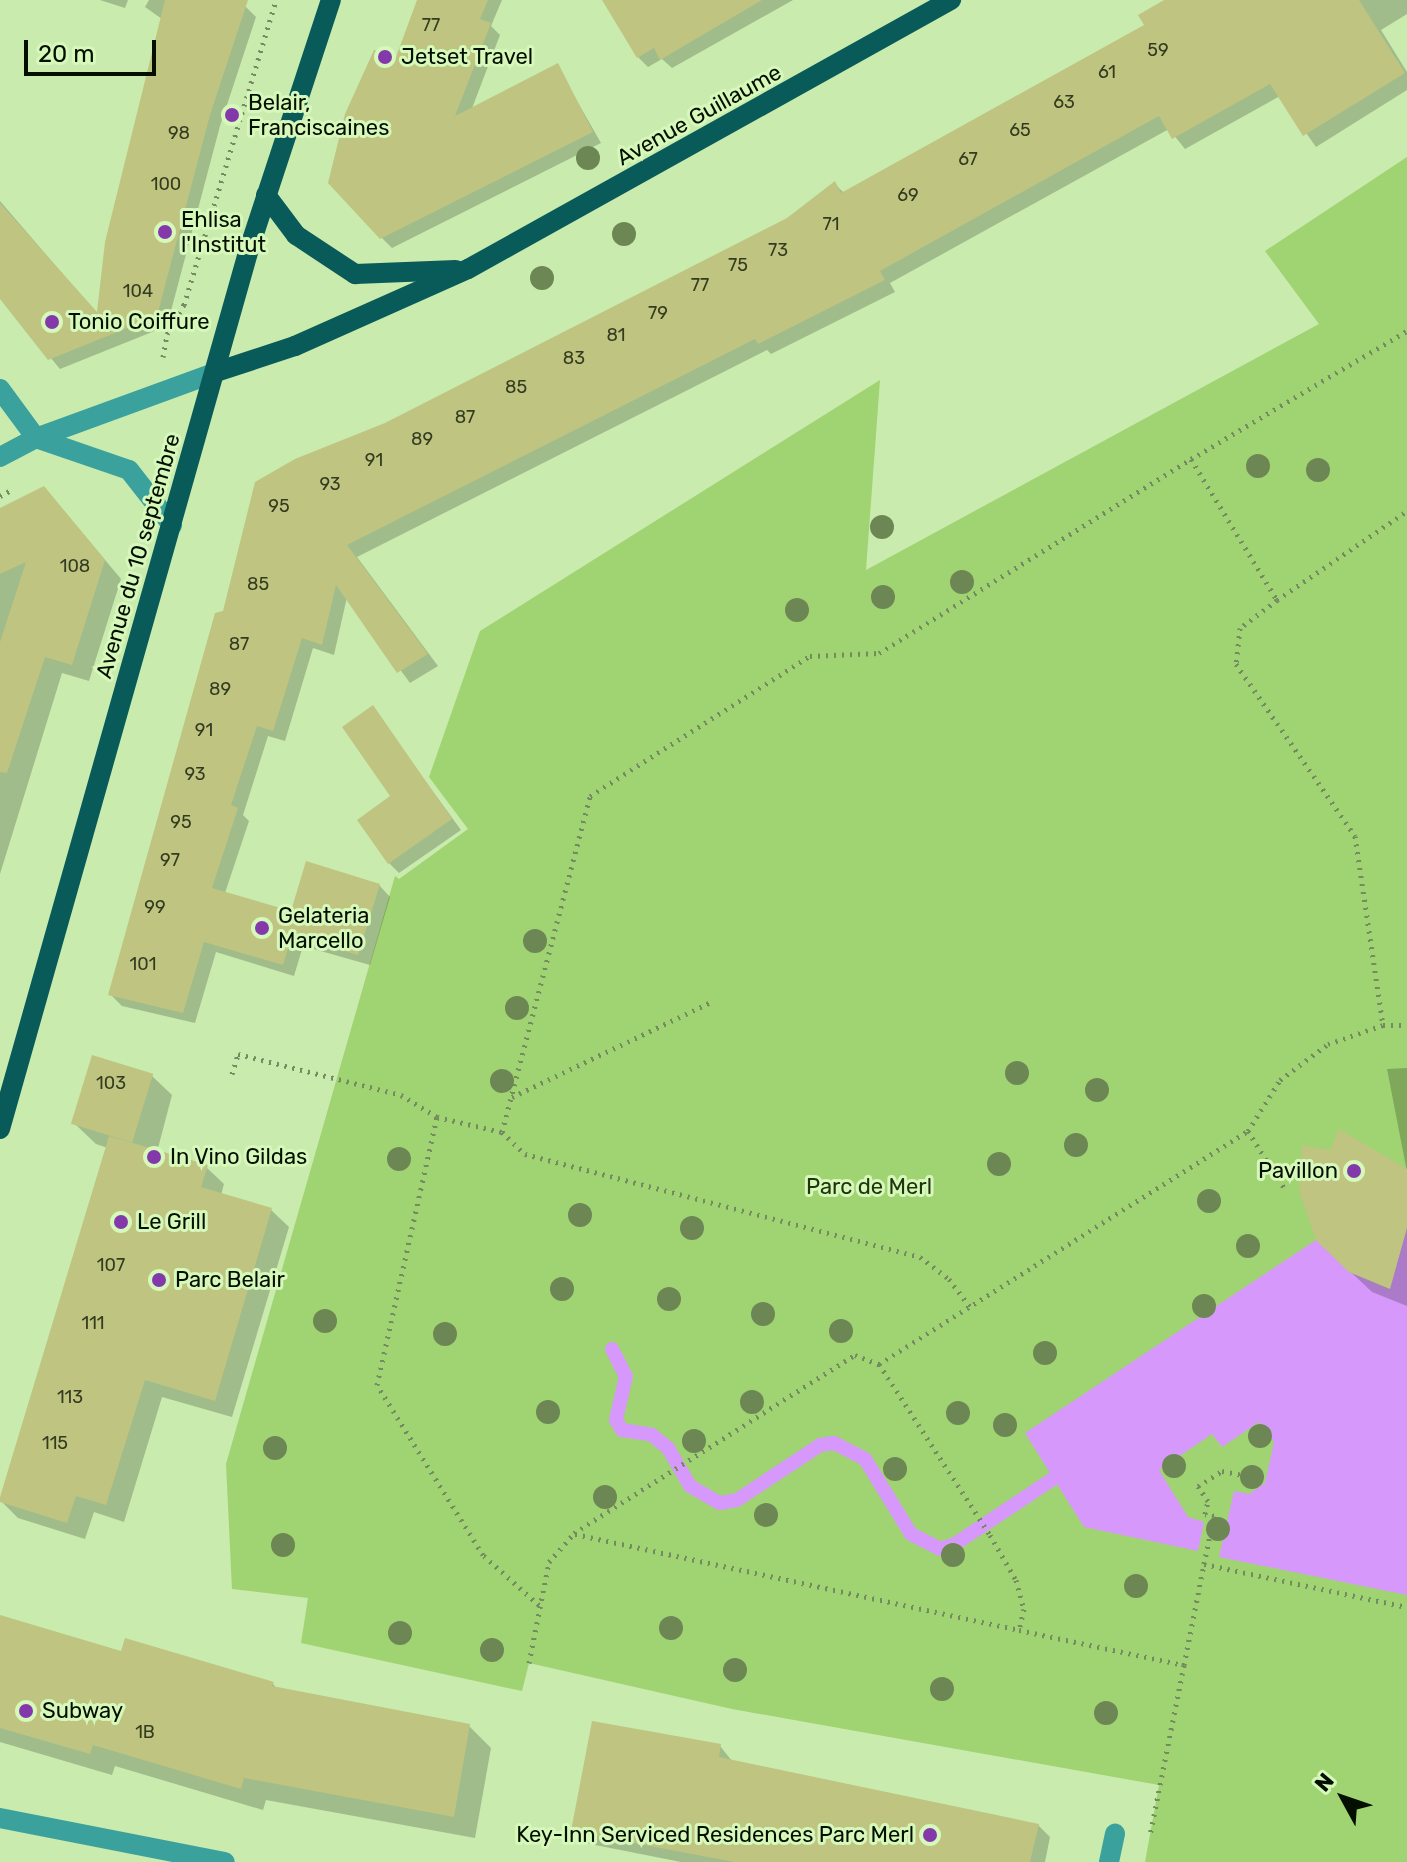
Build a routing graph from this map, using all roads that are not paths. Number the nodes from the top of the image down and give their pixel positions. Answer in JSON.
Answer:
{"nodes":[{"id":1,"x":331,"y":0,"type":"edge"},
{"id":2,"x":951,"y":0,"type":"edge"},
{"id":3,"x":266,"y":195,"type":"junction"},
{"id":4,"x":468,"y":269,"type":"junction"},
{"id":5,"x":216,"y":372,"type":"junction"},
{"id":6,"x":0,"y":389,"type":"edge"},
{"id":7,"x":36,"y":438,"type":"junction"},
{"id":8,"x":0,"y":457,"type":"edge"},
{"id":9,"x":172,"y":525,"type":"junction"},
{"id":10,"x":0,"y":1129,"type":"edge"},
{"id":11,"x":0,"y":1818,"type":"edge"},
{"id":12,"x":1115,"y":1834,"type":"road end"},
{"id":13,"x":225,"y":1862,"type":"edge"},
{"id":14,"x":1109,"y":1862,"type":"edge"}],
"edges":[{"from":1,"to":3,"type":"main road","name":"Avenue du 10 septembre"},
{"from":2,"to":4,"type":"main road","name":"Avenue Guillaume"},
{"from":3,"to":4,"type":"main road","name":"Avenue Guillaume"},
{"from":3,"to":5,"type":"main road","name":"Avenue du 10 septembre"},
{"from":4,"to":5,"type":"main road","name":"Avenue Guillaume"},
{"from":5,"to":7,"type":"street"},
{"from":5,"to":9,"type":"main road","name":"Avenue du 10 septembre"},
{"from":6,"to":7,"type":"street"},
{"from":7,"to":8,"type":"street"},
{"from":7,"to":9,"type":"street"},
{"from":9,"to":10,"type":"main road","name":"Avenue du 10 septembre"},
{"from":11,"to":13,"type":"street"},
{"from":12,"to":14,"type":"street"}]}
